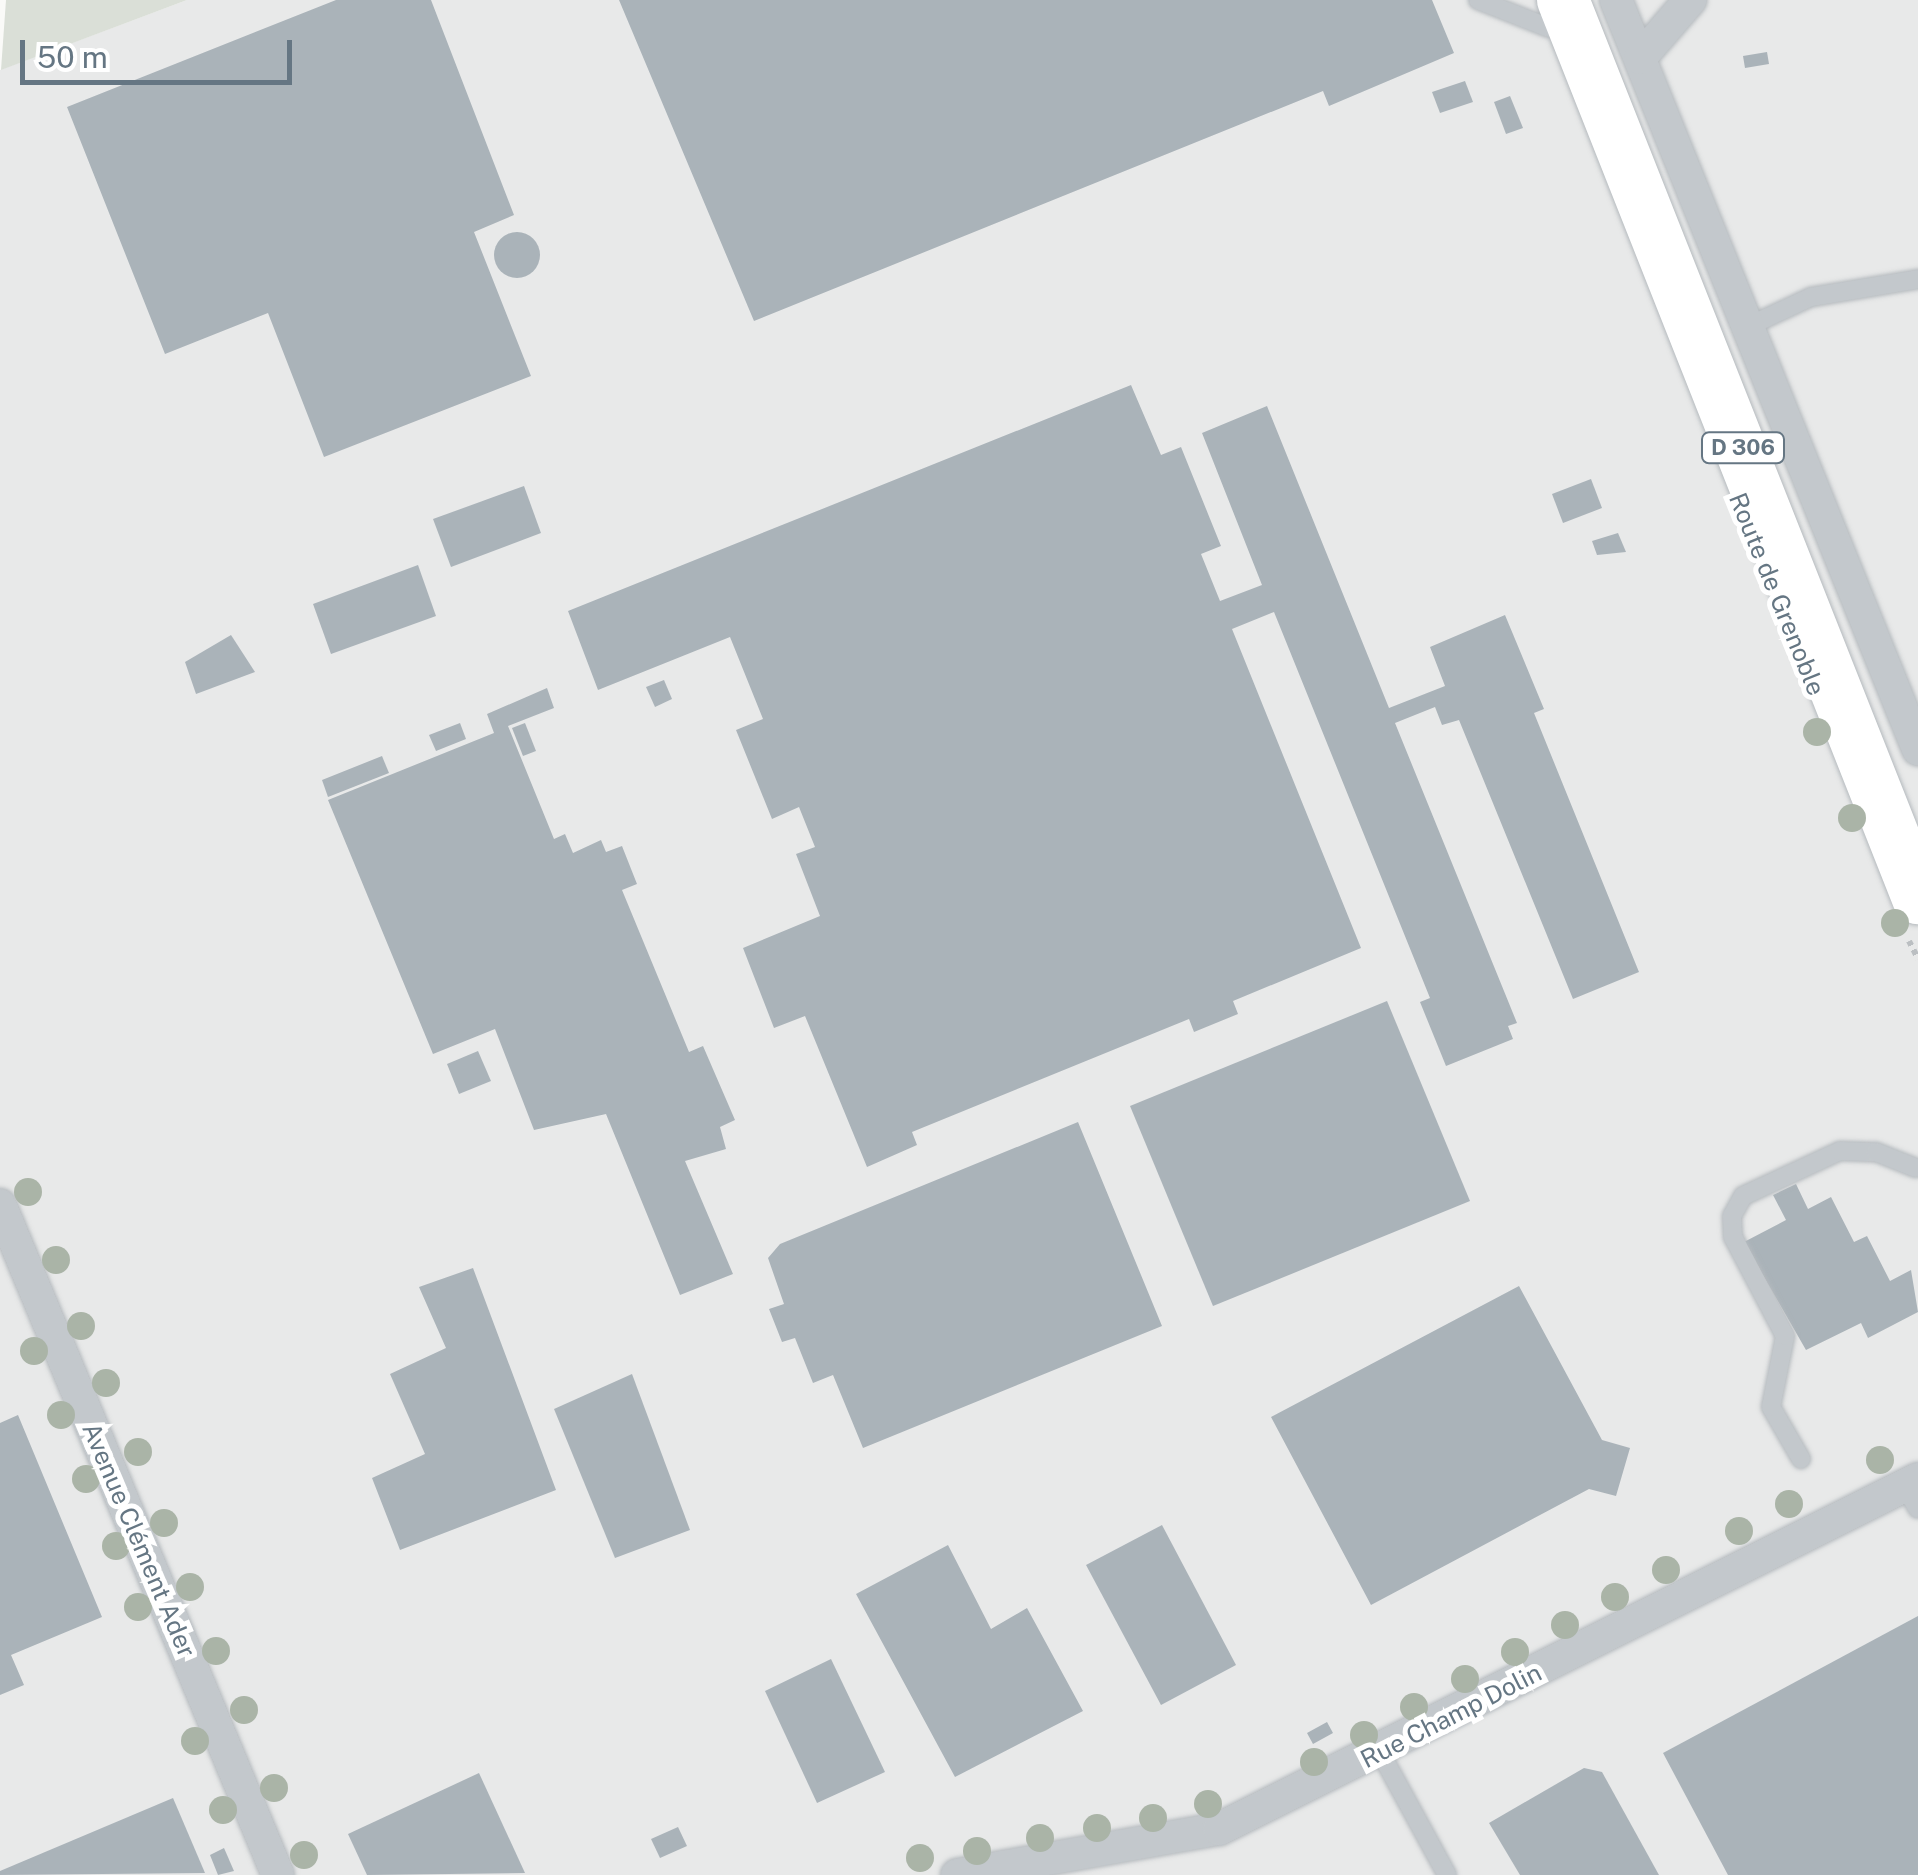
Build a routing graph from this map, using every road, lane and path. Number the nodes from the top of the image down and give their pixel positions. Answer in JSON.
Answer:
{"nodes":[{"id":1,"x":1478,"y":0,"type":"edge"},
{"id":2,"x":1616,"y":0,"type":"edge"},
{"id":3,"x":1690,"y":0,"type":"edge"},
{"id":4,"x":1561,"y":7,"type":"edge"},
{"id":5,"x":1640,"y":58,"type":"junction"},
{"id":6,"x":1918,"y":279,"type":"edge"},
{"id":7,"x":1748,"y":326,"type":"junction"},
{"id":8,"x":1918,"y":749,"type":"edge"},
{"id":9,"x":1918,"y":814,"type":"edge"},
{"id":10,"x":1918,"y":901,"type":"edge"},
{"id":11,"x":1916,"y":1168,"type":"edge"},
{"id":12,"x":0,"y":1205,"type":"edge"},
{"id":13,"x":1801,"y":1459,"type":"dead end"},
{"id":14,"x":1914,"y":1491,"type":"edge"},
{"id":15,"x":1380,"y":1752,"type":"junction"},
{"id":16,"x":278,"y":1875,"type":"edge"},
{"id":17,"x":957,"y":1875,"type":"edge"},
{"id":18,"x":1447,"y":1875,"type":"edge"}],
"edges":[{"from":1,"to":4,"type":"lane"},
{"from":2,"to":5,"type":"street"},
{"from":3,"to":5,"type":"street"},
{"from":4,"to":9,"type":"main road","name":"Route de Grenoble","number":"D 306"},
{"from":4,"to":10,"type":"main road","name":"Route de Grenoble","number":"D 306"},
{"from":5,"to":7,"type":"street"},
{"from":6,"to":7,"type":"lane"},
{"from":7,"to":8,"type":"street"},
{"from":11,"to":13,"type":"lane"},
{"from":12,"to":16,"type":"street","name":"Avenue Clément Ader"},
{"from":14,"to":15,"type":"street","name":"Rue Champ Dolin"},
{"from":15,"to":17,"type":"street","name":"Rue Champ Dolin"},
{"from":15,"to":18,"type":"lane"}]}
